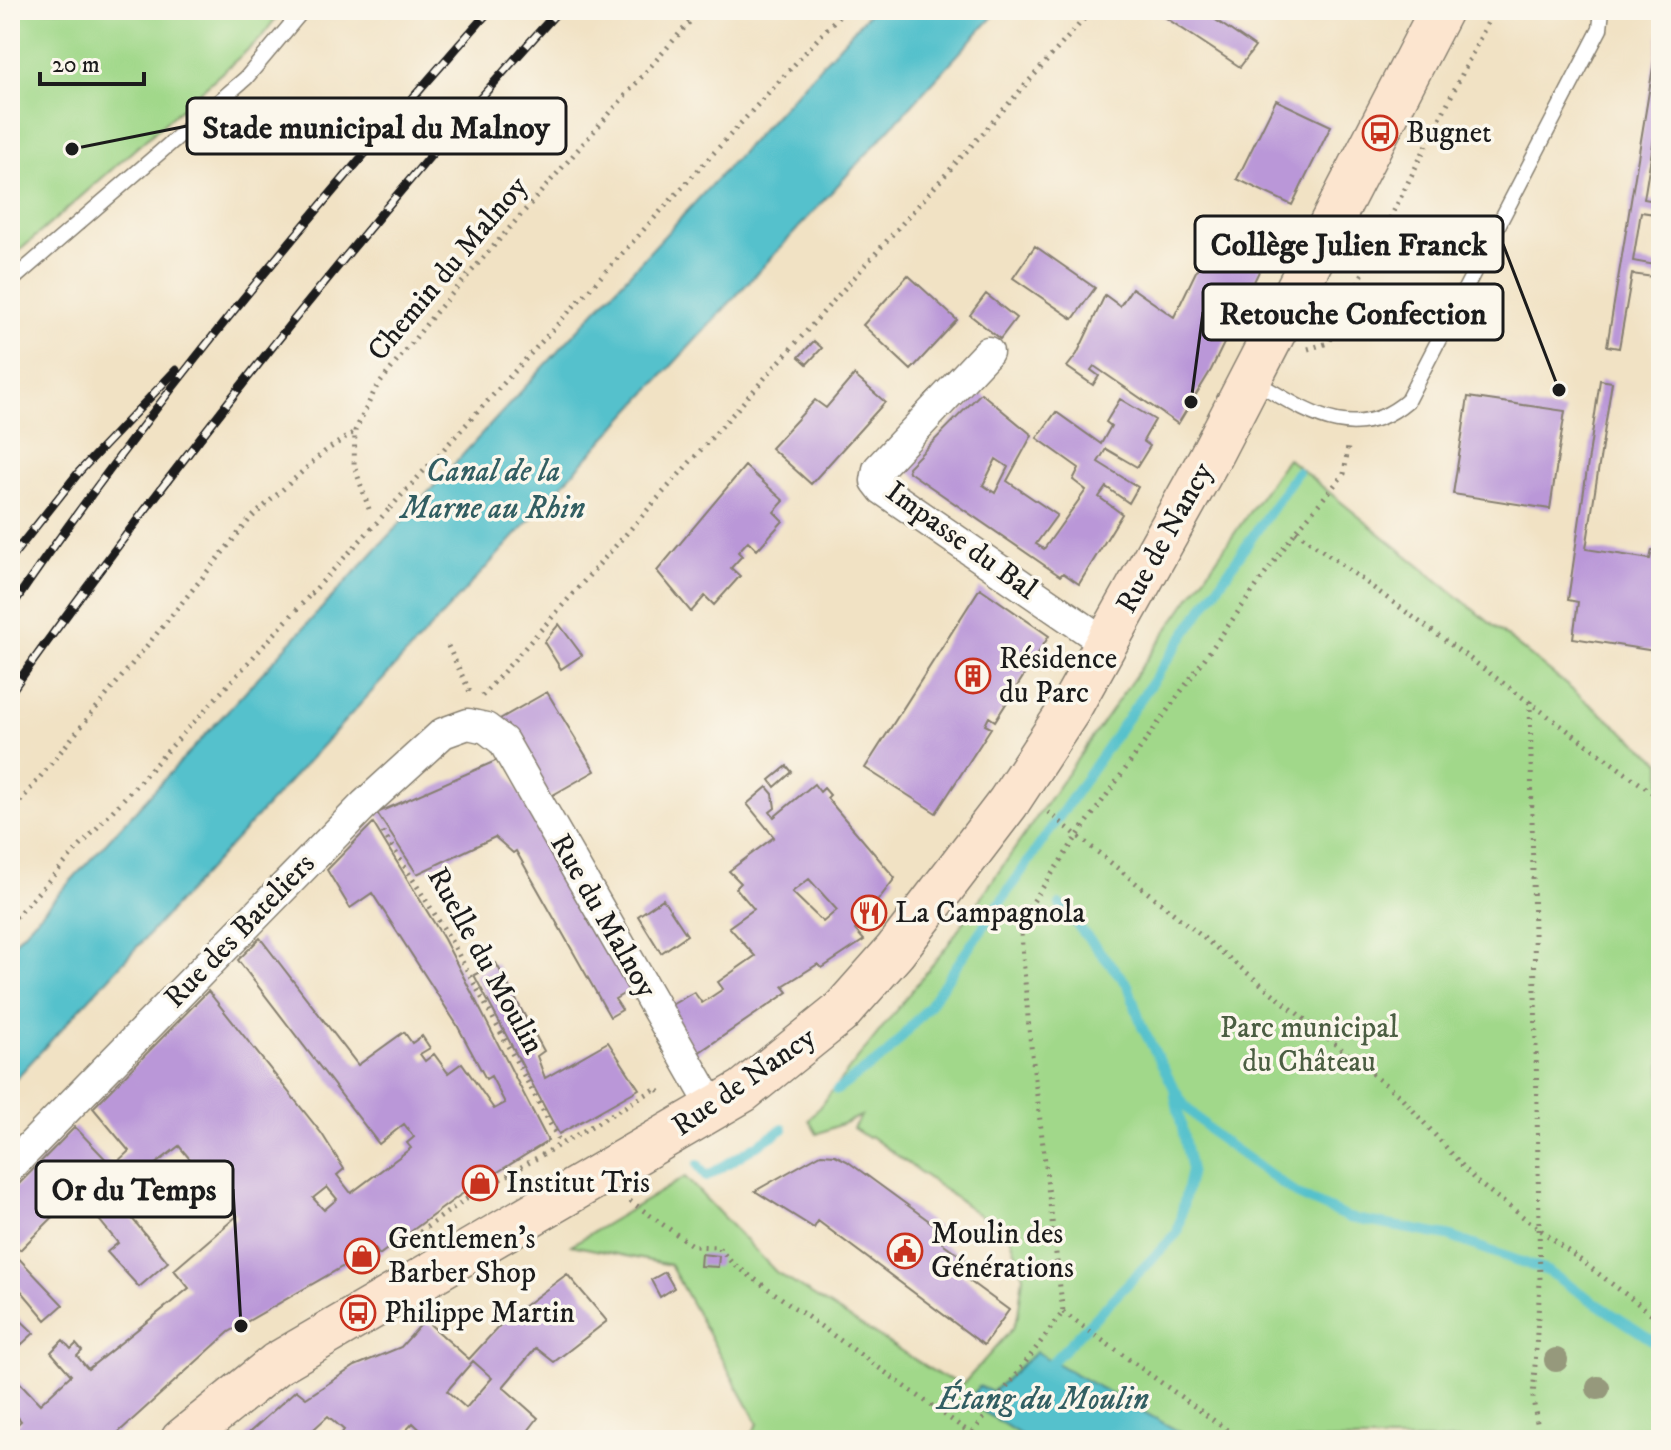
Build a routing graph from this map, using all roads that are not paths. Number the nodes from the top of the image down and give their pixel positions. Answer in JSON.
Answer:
{"nodes":[{"id":1,"x":303,"y":10,"type":"edge"},
{"id":2,"x":1441,"y":10,"type":"edge"},
{"id":3,"x":1602,"y":10,"type":"edge"},
{"id":4,"x":10,"y":282,"type":"edge"},
{"id":5,"x":988,"y":352,"type":"dead end"},
{"id":6,"x":1259,"y":363,"type":"junction"},
{"id":7,"x":1107,"y":644,"type":"junction"},
{"id":8,"x":481,"y":716,"type":"joint"},
{"id":9,"x":714,"y":1109,"type":"junction"},
{"id":10,"x":10,"y":1167,"type":"edge"},
{"id":11,"x":182,"y":1440,"type":"edge"}],
"edges":[{"from":1,"to":4,"type":"lane"},
{"from":2,"to":6,"type":"main road","name":"Rue de Nancy"},
{"from":3,"to":6,"type":"lane"},
{"from":5,"to":7,"type":"street","name":"Impasse du Bal"},
{"from":6,"to":7,"type":"main road","name":"Rue de Nancy"},
{"from":7,"to":9,"type":"main road","name":"Rue de Nancy"},
{"from":8,"to":9,"type":"street","name":"Rue du Malnoy"},
{"from":8,"to":10,"type":"street","name":"Rue des Bateliers"},
{"from":9,"to":11,"type":"main road","name":"Rue de Nancy"}]}
